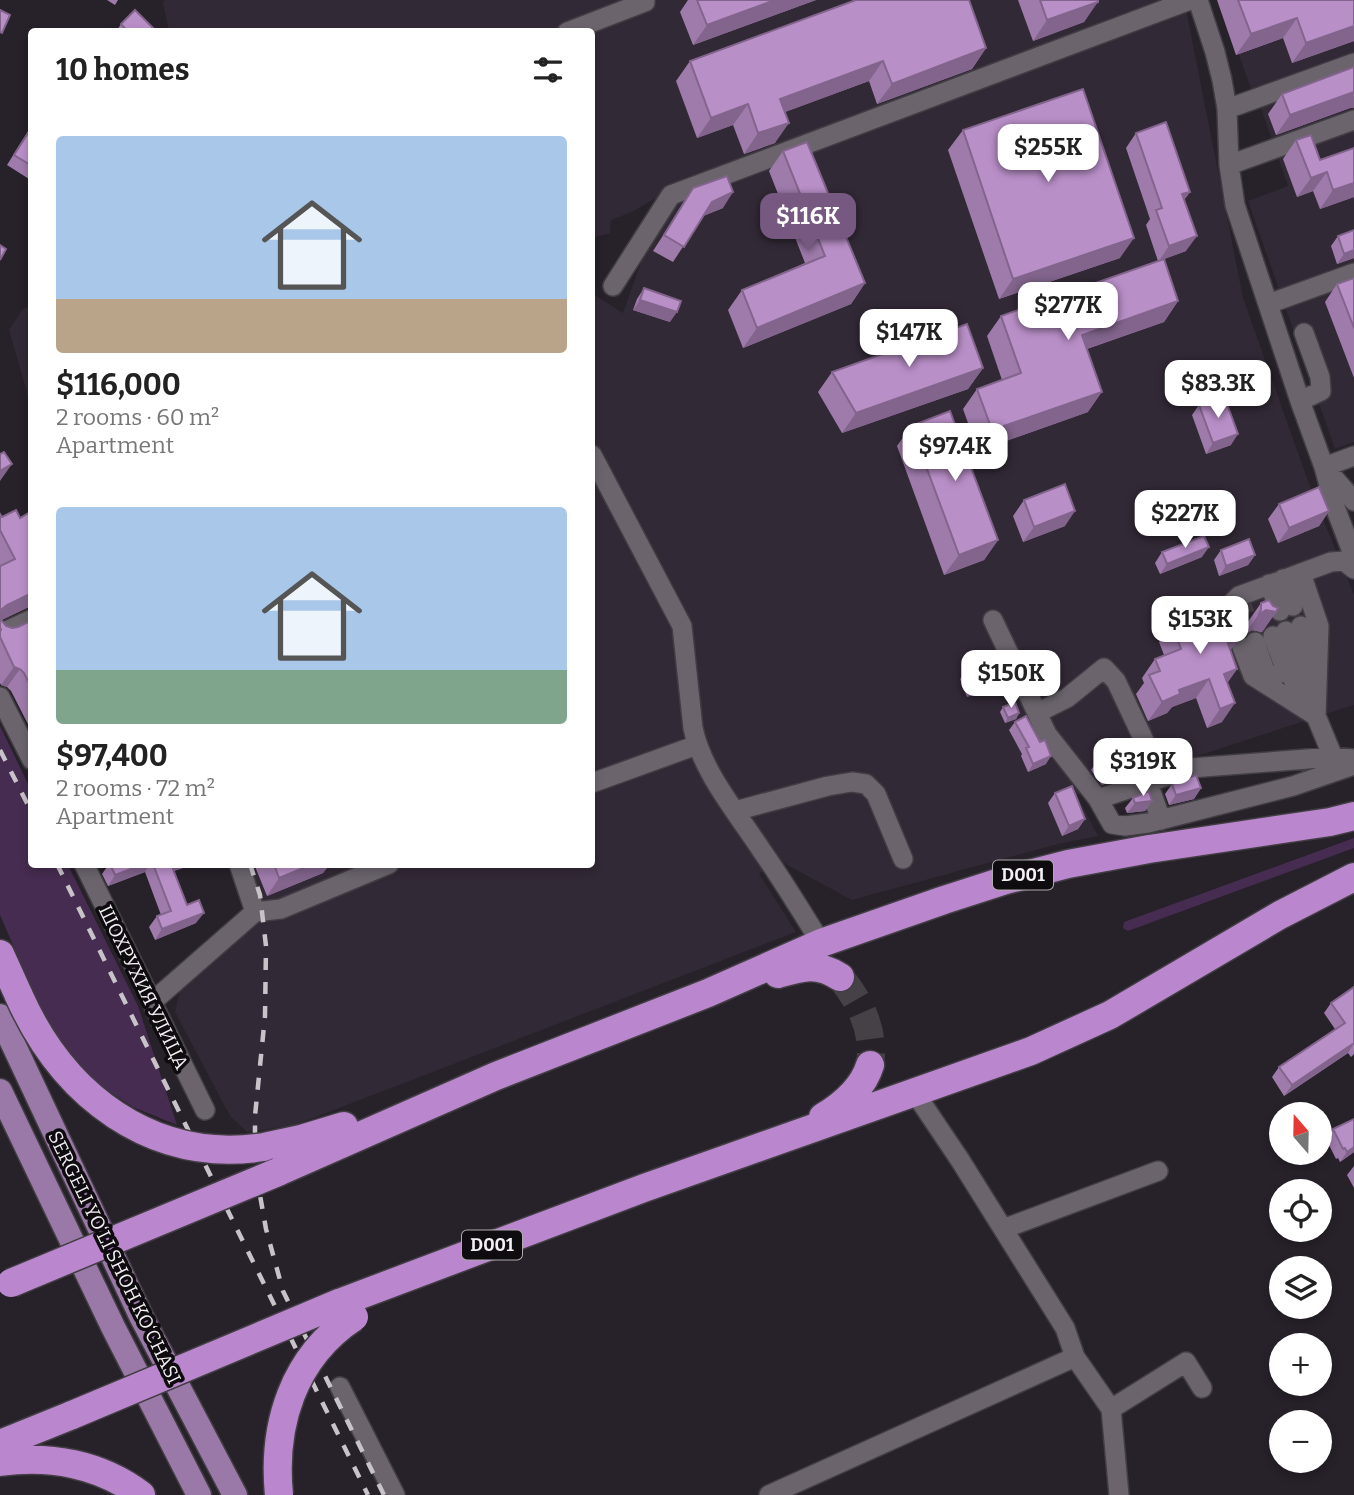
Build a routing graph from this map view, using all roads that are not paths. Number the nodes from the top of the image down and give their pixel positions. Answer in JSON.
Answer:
{"nodes":[{"id":1,"x":646,"y":0,"type":"edge"},
{"id":2,"x":1190,"y":0,"type":"edge"},
{"id":3,"x":1198,"y":0,"type":"edge"},
{"id":4,"x":578,"y":28,"type":"edge"},
{"id":5,"x":1354,"y":63,"type":"edge"},
{"id":6,"x":1227,"y":109,"type":"junction"},
{"id":7,"x":1354,"y":120,"type":"edge"},
{"id":8,"x":1228,"y":165,"type":"junction"},
{"id":9,"x":1354,"y":273,"type":"edge"},
{"id":10,"x":613,"y":286,"type":"dead end"},
{"id":11,"x":1268,"y":304,"type":"junction"},
{"id":12,"x":1304,"y":333,"type":"dead end"},
{"id":13,"x":1300,"y":401,"type":"junction"},
{"id":14,"x":1354,"y":456,"type":"edge"},
{"id":15,"x":595,"y":460,"type":"edge"},
{"id":16,"x":1324,"y":467,"type":"junction"},
{"id":17,"x":1354,"y":501,"type":"edge"},
{"id":18,"x":1354,"y":557,"type":"edge"},
{"id":19,"x":1354,"y":569,"type":"edge"},
{"id":20,"x":1277,"y":581,"type":"junction"},
{"id":21,"x":993,"y":620,"type":"dead end"},
{"id":22,"x":28,"y":621,"type":"edge"},
{"id":23,"x":1235,"y":627,"type":"edge"},
{"id":24,"x":0,"y":634,"type":"edge"},
{"id":25,"x":1272,"y":636,"type":"junction"},
{"id":26,"x":0,"y":697,"type":"edge"},
{"id":27,"x":1037,"y":713,"type":"junction"},
{"id":28,"x":1316,"y":716,"type":"junction"},
{"id":29,"x":696,"y":745,"type":"junction"},
{"id":30,"x":1149,"y":751,"type":"dead end"},
{"id":31,"x":28,"y":752,"type":"edge"},
{"id":32,"x":1333,"y":757,"type":"junction"},
{"id":33,"x":1354,"y":759,"type":"edge"},
{"id":34,"x":1354,"y":765,"type":"edge"},
{"id":35,"x":595,"y":782,"type":"edge"},
{"id":36,"x":1141,"y":785,"type":"junction"},
{"id":37,"x":1098,"y":799,"type":"junction"},
{"id":38,"x":735,"y":811,"type":"junction"},
{"id":39,"x":1354,"y":816,"type":"edge"},
{"id":40,"x":1155,"y":822,"type":"junction"},
{"id":41,"x":903,"y":859,"type":"dead end"},
{"id":42,"x":86,"y":868,"type":"edge"},
{"id":43,"x":240,"y":868,"type":"edge"},
{"id":44,"x":379,"y":868,"type":"edge"},
{"id":45,"x":1354,"y":877,"type":"edge"},
{"id":46,"x":255,"y":912,"type":"junction"},
{"id":47,"x":821,"y":943,"type":"junction"},
{"id":48,"x":0,"y":954,"type":"edge"},
{"id":49,"x":840,"y":976,"type":"tunnel mouth"},
{"id":50,"x":708,"y":993,"type":"junction"},
{"id":51,"x":152,"y":1002,"type":"junction"},
{"id":52,"x":9,"y":1006,"type":"edge"},
{"id":53,"x":870,"y":1065,"type":"tunnel mouth"},
{"id":54,"x":496,"y":1076,"type":"junction"},
{"id":55,"x":0,"y":1091,"type":"edge"},
{"id":56,"x":915,"y":1093,"type":"junction"},
{"id":57,"x":205,"y":1110,"type":"dead end"},
{"id":58,"x":788,"y":1138,"type":"junction"},
{"id":59,"x":1158,"y":1171,"type":"dead end"},
{"id":60,"x":1003,"y":1228,"type":"junction"},
{"id":61,"x":6,"y":1285,"type":"edge"},
{"id":62,"x":347,"y":1310,"type":"junction"},
{"id":63,"x":1075,"y":1357,"type":"junction"},
{"id":64,"x":340,"y":1387,"type":"dead end"},
{"id":65,"x":1202,"y":1388,"type":"dead end"},
{"id":66,"x":1111,"y":1409,"type":"junction"},
{"id":67,"x":0,"y":1444,"type":"edge"},
{"id":68,"x":0,"y":1462,"type":"edge"},
{"id":69,"x":141,"y":1495,"type":"edge"},
{"id":70,"x":199,"y":1495,"type":"edge"},
{"id":71,"x":235,"y":1495,"type":"edge"},
{"id":72,"x":279,"y":1495,"type":"edge"},
{"id":73,"x":396,"y":1495,"type":"edge"},
{"id":74,"x":769,"y":1495,"type":"edge"},
{"id":75,"x":1119,"y":1495,"type":"edge"}],
"edges":[{"from":1,"to":4,"type":"street"},
{"from":2,"to":10,"type":"street"},
{"from":3,"to":6,"type":"street"},
{"from":5,"to":6,"type":"street"},
{"from":6,"to":8,"type":"street"},
{"from":7,"to":8,"type":"street"},
{"from":8,"to":11,"type":"street"},
{"from":9,"to":11,"type":"street"},
{"from":11,"to":13,"type":"street"},
{"from":12,"to":13,"type":"street"},
{"from":13,"to":16,"type":"street"},
{"from":14,"to":16,"type":"street"},
{"from":15,"to":29,"type":"street"},
{"from":16,"to":17,"type":"street"},
{"from":16,"to":18,"type":"street"},
{"from":19,"to":20,"type":"street"},
{"from":20,"to":20,"type":"street"},
{"from":20,"to":23,"type":"street"},
{"from":20,"to":28,"type":"street"},
{"from":21,"to":27,"type":"street"},
{"from":22,"to":24,"type":"street"},
{"from":25,"to":28,"type":"street"},
{"from":25,"to":28,"type":"street"},
{"from":25,"to":28,"type":"street"},
{"from":26,"to":31,"type":"street"},
{"from":27,"to":30,"type":"street"},
{"from":27,"to":37,"type":"street"},
{"from":28,"to":32,"type":"street"},
{"from":29,"to":35,"type":"street"},
{"from":29,"to":38,"type":"street"},
{"from":32,"to":33,"type":"street"},
{"from":32,"to":36,"type":"street"},
{"from":34,"to":40,"type":"street"},
{"from":36,"to":37,"type":"street"},
{"from":36,"to":40,"type":"street"},
{"from":37,"to":40,"type":"street"},
{"from":38,"to":41,"type":"street"},
{"from":38,"to":47,"type":"street"},
{"from":39,"to":47,"type":"highway","number":"D001"},
{"from":42,"to":51,"type":"street","name":"ШОХРУХИЯ УЛИЦА"},
{"from":43,"to":46,"type":"street"},
{"from":44,"to":46,"type":"street"},
{"from":45,"to":56,"type":"highway"},
{"from":46,"to":51,"type":"street"},
{"from":47,"to":50,"type":"highway","number":"D001"},
{"from":48,"to":52,"type":"highway"},
{"from":49,"to":50,"type":"highway"},
{"from":50,"to":54,"type":"highway","number":"D001"},
{"from":51,"to":57,"type":"street","name":"ШОХРУХИЯ УЛИЦА"},
{"from":52,"to":54,"type":"highway","bridge":true},
{"from":52,"to":71,"type":"main road","name":"SERGELI YO‘LI SHOH KO‘CHASI"},
{"from":53,"to":58,"type":"highway"},
{"from":54,"to":61,"type":"highway","number":"D001","bridge":true},
{"from":55,"to":70,"type":"main road","name":"SERGELI YO‘LI SHOH KO‘CHASI"},
{"from":56,"to":58,"type":"highway"},
{"from":56,"to":60,"type":"street"},
{"from":58,"to":62,"type":"highway"},
{"from":59,"to":60,"type":"street"},
{"from":60,"to":63,"type":"street"},
{"from":62,"to":67,"type":"highway","bridge":true},
{"from":62,"to":72,"type":"highway","bridge":true},
{"from":63,"to":66,"type":"street"},
{"from":63,"to":74,"type":"street"},
{"from":64,"to":73,"type":"street"},
{"from":65,"to":66,"type":"street"},
{"from":66,"to":75,"type":"street"},
{"from":68,"to":69,"type":"highway"}]}
